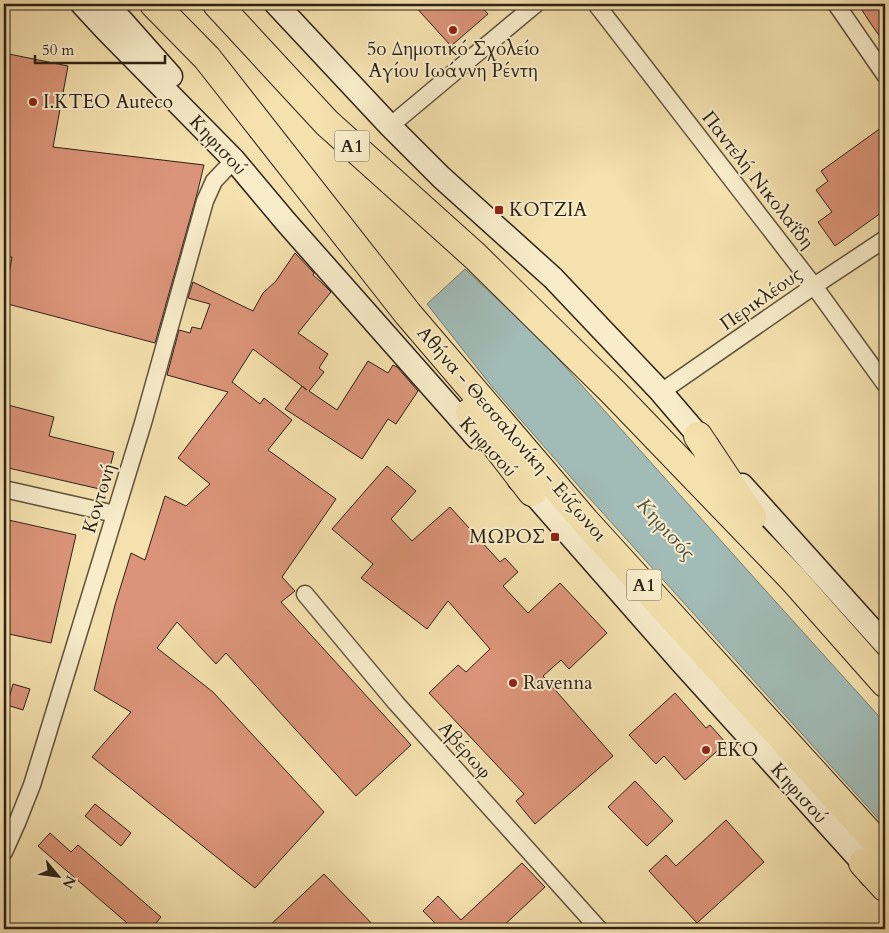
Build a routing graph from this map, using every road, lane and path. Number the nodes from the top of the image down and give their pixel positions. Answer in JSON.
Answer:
{"nodes":[{"id":1,"x":82,"y":4,"type":"edge"},
{"id":2,"x":107,"y":4,"type":"edge"},
{"id":3,"x":154,"y":4,"type":"edge"},
{"id":4,"x":217,"y":4,"type":"edge"},
{"id":5,"x":276,"y":4,"type":"edge"},
{"id":6,"x":536,"y":4,"type":"edge"},
{"id":7,"x":596,"y":4,"type":"edge"},
{"id":8,"x":836,"y":4,"type":"edge"},
{"id":9,"x":885,"y":75,"type":"edge"},
{"id":10,"x":390,"y":126,"type":"junction"},
{"id":11,"x":234,"y":160,"type":"junction"},
{"id":12,"x":885,"y":239,"type":"edge"},
{"id":13,"x":814,"y":286,"type":"junction"},
{"id":14,"x":408,"y":314,"type":"junction"},
{"id":15,"x":885,"y":384,"type":"edge"},
{"id":16,"x":661,"y":392,"type":"junction"},
{"id":17,"x":698,"y":436,"type":"junction"},
{"id":18,"x":4,"y":489,"type":"edge"},
{"id":19,"x":532,"y":492,"type":"junction"},
{"id":20,"x":115,"y":514,"type":"junction"},
{"id":21,"x":793,"y":579,"type":"junction"},
{"id":22,"x":305,"y":594,"type":"dead end"},
{"id":23,"x":885,"y":644,"type":"edge"},
{"id":24,"x":885,"y":684,"type":"edge"},
{"id":25,"x":4,"y":852,"type":"edge"},
{"id":26,"x":874,"y":857,"type":"edge"},
{"id":27,"x":885,"y":887,"type":"edge"},
{"id":28,"x":885,"y":898,"type":"edge"},
{"id":29,"x":598,"y":929,"type":"edge"}],
"edges":[{"from":1,"to":11,"type":"main road","name":"Κηφισού"},
{"from":2,"to":11,"type":"main road"},
{"from":3,"to":14,"type":"highway","name":"Αθήνα - Θεσσαλονίκη - Εύζωνοι","number":"Α1"},
{"from":4,"to":21,"type":"highway","number":"Α1"},
{"from":5,"to":10,"type":"main road"},
{"from":6,"to":10,"type":"street"},
{"from":7,"to":13,"type":"street","name":"Παντελή Νικολαΐδη"},
{"from":8,"to":9,"type":"street"},
{"from":10,"to":16,"type":"main road"},
{"from":11,"to":19,"type":"main road","name":"Κηφισού"},
{"from":11,"to":20,"type":"street","name":"Κοντονή"},
{"from":12,"to":13,"type":"street","name":"Περικλέους"},
{"from":13,"to":15,"type":"street","name":"Παντελή Νικολαΐδη"},
{"from":13,"to":16,"type":"street","name":"Περικλέους"},
{"from":14,"to":19,"type":"highway"},
{"from":14,"to":26,"type":"highway","name":"Αθήνα - Θεσσαλονίκη - Εύζωνοι","number":"Α1"},
{"from":16,"to":17,"type":"main road"},
{"from":17,"to":21,"type":"highway"},
{"from":17,"to":23,"type":"main road"},
{"from":18,"to":20,"type":"street"},
{"from":19,"to":26,"type":"main road","name":"Κηφισού"},
{"from":20,"to":25,"type":"street","name":"Κοντονή"},
{"from":21,"to":24,"type":"highway","number":"Α1"},
{"from":22,"to":29,"type":"street","name":"Αβέρωφ"},
{"from":26,"to":27,"type":"highway","name":"Αθήνα - Θεσσαλονίκη - Εύζωνοι"},
{"from":26,"to":28,"type":"main road","name":"Κηφισού"}]}
